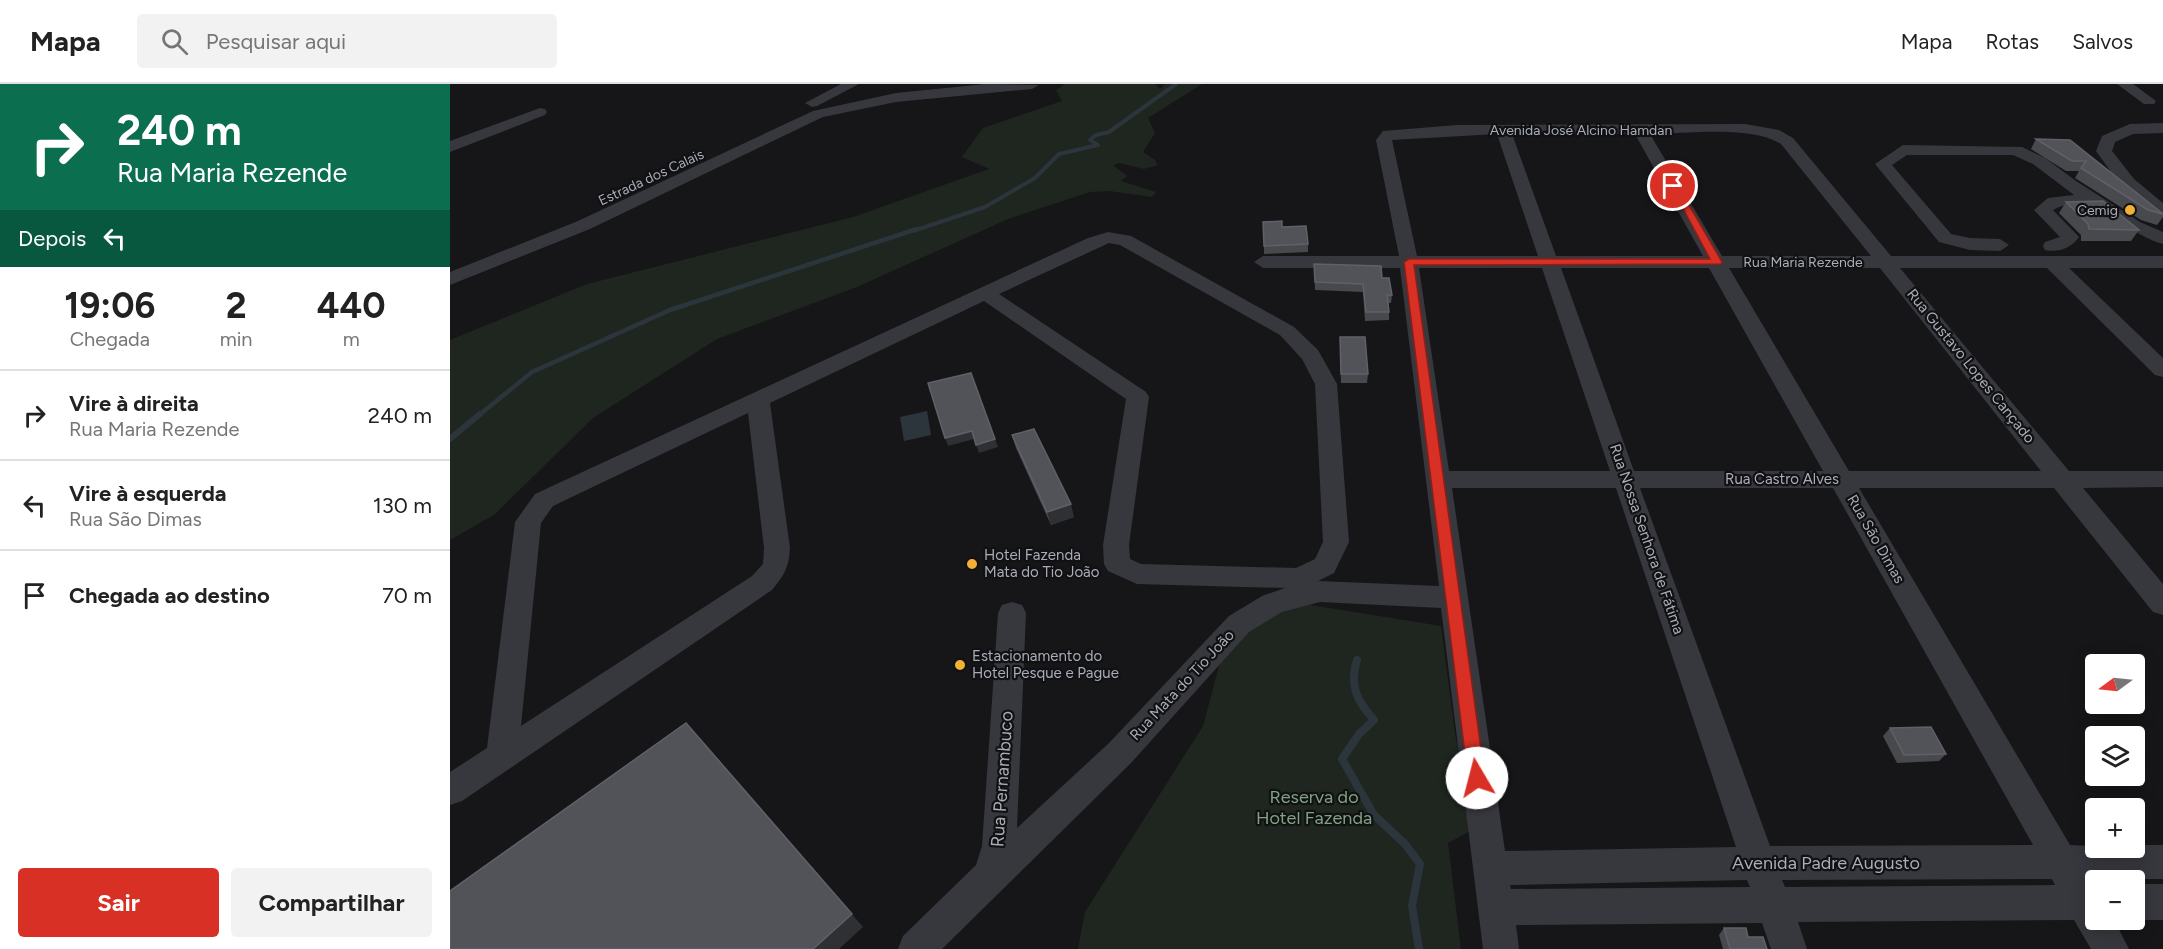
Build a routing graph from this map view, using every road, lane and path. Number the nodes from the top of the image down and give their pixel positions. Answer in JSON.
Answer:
{"nodes":[{"id":1,"x":852,"y":84,"type":"edge"},
{"id":2,"x":966,"y":84,"type":"edge"},
{"id":3,"x":2124,"y":84,"type":"edge"},
{"id":4,"x":1032,"y":85,"type":"edge"},
{"id":5,"x":948,"y":92,"type":"junction"},
{"id":6,"x":816,"y":101,"type":"junction"},
{"id":7,"x":2149,"y":101,"type":"dead end"},
{"id":8,"x":848,"y":105,"type":"junction"},
{"id":9,"x":540,"y":111,"type":"dead end"},
{"id":10,"x":2163,"y":129,"type":"edge"},
{"id":11,"x":1503,"y":130,"type":"junction"},
{"id":12,"x":1640,"y":130,"type":"junction"},
{"id":13,"x":1774,"y":134,"type":"joint"},
{"id":14,"x":450,"y":147,"type":"edge"},
{"id":15,"x":2102,"y":205,"type":"junction"},
{"id":16,"x":2163,"y":212,"type":"edge"},
{"id":17,"x":2163,"y":238,"type":"edge"},
{"id":18,"x":2163,"y":248,"type":"edge"},
{"id":19,"x":2052,"y":254,"type":"junction"},
{"id":20,"x":1263,"y":262,"type":"dead end"},
{"id":21,"x":1409,"y":262,"type":"junction"},
{"id":22,"x":1550,"y":262,"type":"junction"},
{"id":23,"x":1717,"y":262,"type":"junction"},
{"id":24,"x":1887,"y":262,"type":"junction"},
{"id":25,"x":2163,"y":262,"type":"edge"},
{"id":26,"x":450,"y":272,"type":"edge"},
{"id":27,"x":450,"y":279,"type":"edge"},
{"id":28,"x":985,"y":293,"type":"junction"},
{"id":29,"x":2163,"y":370,"type":"edge"},
{"id":30,"x":758,"y":400,"type":"junction"},
{"id":31,"x":1626,"y":479,"type":"junction"},
{"id":32,"x":1842,"y":479,"type":"junction"},
{"id":33,"x":2062,"y":479,"type":"junction"},
{"id":34,"x":2163,"y":479,"type":"edge"},
{"id":35,"x":1437,"y":480,"type":"junction"},
{"id":36,"x":1453,"y":598,"type":"junction"},
{"id":37,"x":2163,"y":604,"type":"edge"},
{"id":38,"x":1012,"y":613,"type":"dead end"},
{"id":39,"x":502,"y":755,"type":"junction"},
{"id":40,"x":450,"y":790,"type":"edge"},
{"id":41,"x":2060,"y":862,"type":"junction"},
{"id":42,"x":2163,"y":862,"type":"edge"},
{"id":43,"x":1761,"y":863,"type":"junction"},
{"id":44,"x":1489,"y":868,"type":"junction"},
{"id":45,"x":991,"y":875,"type":"junction"},
{"id":46,"x":2085,"y":895,"type":"edge"},
{"id":47,"x":2085,"y":902,"type":"edge"},
{"id":48,"x":2145,"y":902,"type":"edge"},
{"id":49,"x":2163,"y":902,"type":"edge"},
{"id":50,"x":1774,"y":904,"type":"junction"},
{"id":51,"x":1495,"y":908,"type":"junction"},
{"id":52,"x":2103,"y":930,"type":"edge"},
{"id":53,"x":916,"y":949,"type":"edge"},
{"id":54,"x":1501,"y":949,"type":"edge"},
{"id":55,"x":1789,"y":949,"type":"edge"},
{"id":56,"x":2112,"y":949,"type":"edge"}],
"edges":[{"from":1,"to":6,"type":"street","name":"Estrada dos Calais"},
{"from":2,"to":5,"type":"street"},
{"from":3,"to":7,"type":"street"},
{"from":4,"to":5,"type":"street"},
{"from":5,"to":8,"type":"street"},
{"from":6,"to":8,"type":"street"},
{"from":6,"to":26,"type":"street","name":"Estrada dos Calais"},
{"from":8,"to":27,"type":"street"},
{"from":9,"to":14,"type":"street"},
{"from":10,"to":16,"type":"street"},
{"from":11,"to":12,"type":"street","name":"Avenida José Alcino Hamdan"},
{"from":11,"to":21,"type":"street","name":"Avenida José Alcino Hamdan"},
{"from":11,"to":22,"type":"street","name":"Rua Nossa Senhora de Fátima"},
{"from":12,"to":13,"type":"street","name":"Avenida José Alcino Hamdan"},
{"from":12,"to":23,"type":"street","name":"Rua São Dimas"},
{"from":13,"to":24,"type":"street","name":"Rua Gustavo Lopes Cançado"},
{"from":15,"to":17,"type":"street"},
{"from":15,"to":19,"type":"street"},
{"from":15,"to":19,"type":"street"},
{"from":18,"to":19,"type":"street"},
{"from":19,"to":24,"type":"street","name":"Rua Maria Rezende"},
{"from":19,"to":25,"type":"street","name":"Rua Maria Rezende"},
{"from":19,"to":29,"type":"street"},
{"from":20,"to":21,"type":"street","name":"Rua Maria Rezende"},
{"from":21,"to":22,"type":"street","name":"Rua Maria Rezende"},
{"from":21,"to":35,"type":"street"},
{"from":22,"to":23,"type":"street","name":"Rua Maria Rezende"},
{"from":22,"to":31,"type":"street","name":"Rua Nossa Senhora de Fátima"},
{"from":23,"to":24,"type":"street","name":"Rua Maria Rezende"},
{"from":23,"to":32,"type":"street","name":"Rua São Dimas"},
{"from":24,"to":33,"type":"street","name":"Rua Gustavo Lopes Cançado"},
{"from":28,"to":28,"type":"street"},
{"from":28,"to":30,"type":"street"},
{"from":30,"to":39,"type":"street"},
{"from":30,"to":39,"type":"street"},
{"from":31,"to":32,"type":"street","name":"Rua Castro Alves"},
{"from":31,"to":35,"type":"street","name":"Rua Castro Alves"},
{"from":31,"to":43,"type":"street","name":"Rua Nossa Senhora de Fátima"},
{"from":32,"to":33,"type":"street","name":"Rua Castro Alves"},
{"from":32,"to":41,"type":"street","name":"Rua São Dimas"},
{"from":33,"to":34,"type":"street","name":"Rua Castro Alves"},
{"from":33,"to":37,"type":"street","name":"Rua Gustavo Lopes Cançado"},
{"from":35,"to":36,"type":"street"},
{"from":36,"to":44,"type":"street"},
{"from":36,"to":45,"type":"street","name":"Rua Mata do Tio João"},
{"from":38,"to":45,"type":"street","name":"Rua Pernambuco"},
{"from":39,"to":40,"type":"street"},
{"from":41,"to":42,"type":"street","name":"Avenida Padre Augusto"},
{"from":41,"to":43,"type":"street","name":"Avenida Padre Augusto"},
{"from":41,"to":46,"type":"street","name":"Rua São Dimas"},
{"from":43,"to":44,"type":"street","name":"Avenida Padre Augusto"},
{"from":43,"to":50,"type":"street","name":"Rua Nossa Senhora de Fátima"},
{"from":44,"to":51,"type":"street"},
{"from":45,"to":53,"type":"street","name":"Rua Pernambuco"},
{"from":47,"to":50,"type":"street"},
{"from":48,"to":49,"type":"street"},
{"from":50,"to":51,"type":"street"},
{"from":50,"to":55,"type":"street","name":"Rua Nossa Senhora de Fátima"},
{"from":51,"to":54,"type":"street"},
{"from":52,"to":56,"type":"street","name":"Rua São Dimas"}]}
